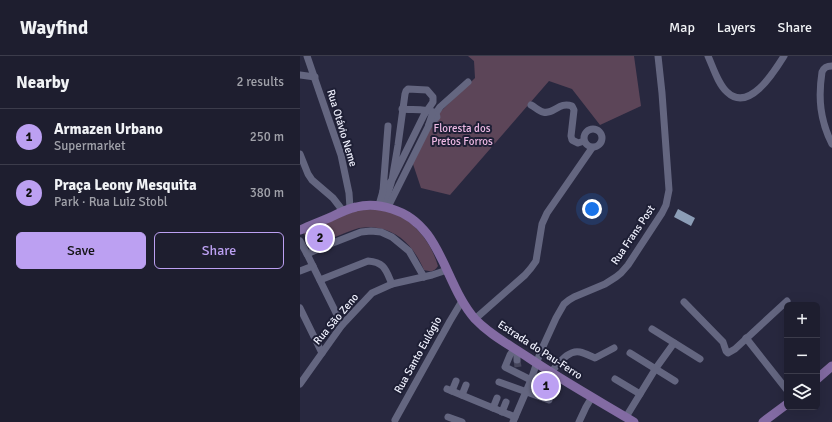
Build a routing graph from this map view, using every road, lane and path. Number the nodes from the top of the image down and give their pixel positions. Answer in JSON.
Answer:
{"nodes":[{"id":1,"x":307,"y":56,"type":"edge"},
{"id":2,"x":658,"y":56,"type":"edge"},
{"id":3,"x":708,"y":56,"type":"edge"},
{"id":4,"x":784,"y":56,"type":"edge"},
{"id":5,"x":832,"y":66,"type":"edge"},
{"id":6,"x":300,"y":75,"type":"edge"},
{"id":7,"x":315,"y":77,"type":"junction"},
{"id":8,"x":468,"y":82,"type":"dead end"},
{"id":9,"x":531,"y":105,"type":"dead end"},
{"id":10,"x":402,"y":112,"type":"junction"},
{"id":11,"x":430,"y":113,"type":"junction"},
{"id":12,"x":388,"y":126,"type":"dead end"},
{"id":13,"x":399,"y":137,"type":"junction"},
{"id":14,"x":387,"y":140,"type":"junction"},
{"id":15,"x":584,"y":141,"type":"junction"},
{"id":16,"x":832,"y":144,"type":"edge"},
{"id":17,"x":398,"y":145,"type":"junction"},
{"id":18,"x":409,"y":146,"type":"junction"},
{"id":19,"x":592,"y":148,"type":"junction"},
{"id":20,"x":300,"y":154,"type":"edge"},
{"id":21,"x":392,"y":180,"type":"junction"},
{"id":22,"x":383,"y":191,"type":"junction"},
{"id":23,"x":384,"y":206,"type":"junction"},
{"id":24,"x":347,"y":210,"type":"junction"},
{"id":25,"x":300,"y":230,"type":"edge"},
{"id":26,"x":300,"y":241,"type":"edge"},
{"id":27,"x":307,"y":254,"type":"junction"},
{"id":28,"x":313,"y":266,"type":"junction"},
{"id":29,"x":447,"y":270,"type":"junction"},
{"id":30,"x":300,"y":271,"type":"edge"},
{"id":31,"x":424,"y":277,"type":"junction"},
{"id":32,"x":320,"y":280,"type":"junction"},
{"id":33,"x":392,"y":284,"type":"junction"},
{"id":34,"x":462,"y":301,"type":"junction"},
{"id":35,"x":684,"y":302,"type":"dead end"},
{"id":36,"x":784,"y":305,"type":"edge"},
{"id":37,"x":300,"y":308,"type":"edge"},
{"id":38,"x":475,"y":319,"type":"junction"},
{"id":39,"x":342,"y":325,"type":"junction"},
{"id":40,"x":652,"y":329,"type":"dead end"},
{"id":41,"x":746,"y":338,"type":"junction"},
{"id":42,"x":674,"y":343,"type":"junction"},
{"id":43,"x":614,"y":348,"type":"dead end"},
{"id":44,"x":322,"y":353,"type":"junction"},
{"id":45,"x":630,"y":353,"type":"dead end"},
{"id":46,"x":700,"y":359,"type":"dead end"},
{"id":47,"x":518,"y":360,"type":"junction"},
{"id":48,"x":536,"y":363,"type":"junction"},
{"id":49,"x":832,"y":366,"type":"edge"},
{"id":50,"x":656,"y":368,"type":"junction"},
{"id":51,"x":551,"y":372,"type":"junction"},
{"id":52,"x":820,"y":376,"type":"edge"},
{"id":53,"x":615,"y":379,"type":"dead end"},
{"id":54,"x":530,"y":380,"type":"junction"},
{"id":55,"x":456,"y":381,"type":"dead end"},
{"id":56,"x":675,"y":381,"type":"dead end"},
{"id":57,"x":499,"y":382,"type":"dead end"},
{"id":58,"x":300,"y":384,"type":"edge"},
{"id":59,"x":466,"y":385,"type":"dead end"},
{"id":60,"x":784,"y":386,"type":"edge"},
{"id":61,"x":526,"y":391,"type":"junction"},
{"id":62,"x":640,"y":394,"type":"junction"},
{"id":63,"x":462,"y":395,"type":"junction"},
{"id":64,"x":497,"y":398,"type":"dead end"},
{"id":65,"x":592,"y":398,"type":"junction"},
{"id":66,"x":549,"y":400,"type":"dead end"},
{"id":67,"x":506,"y":402,"type":"dead end"},
{"id":68,"x":784,"y":406,"type":"edge"},
{"id":69,"x":493,"y":408,"type":"junction"},
{"id":70,"x":502,"y":412,"type":"junction"},
{"id":71,"x":451,"y":419,"type":"edge"},
{"id":72,"x":514,"y":419,"type":"edge"},
{"id":73,"x":625,"y":419,"type":"edge"},
{"id":74,"x":396,"y":420,"type":"dead end"},
{"id":75,"x":462,"y":422,"type":"edge"},
{"id":76,"x":579,"y":422,"type":"edge"},
{"id":77,"x":763,"y":422,"type":"edge"}],
"edges":[{"from":1,"to":7,"type":"street","name":"Rua Otávio Neme"},
{"from":2,"to":48,"type":"street","name":"Rua Frans Post"},
{"from":3,"to":4,"type":"street"},
{"from":5,"to":16,"type":"street"},
{"from":6,"to":7,"type":"street"},
{"from":7,"to":24,"type":"street","name":"Rua Otávio Neme"},
{"from":8,"to":11,"type":"street"},
{"from":9,"to":15,"type":"street"},
{"from":10,"to":11,"type":"street"},
{"from":10,"to":11,"type":"street"},
{"from":10,"to":13,"type":"street"},
{"from":11,"to":18,"type":"street"},
{"from":11,"to":23,"type":"street"},
{"from":12,"to":14,"type":"street"},
{"from":13,"to":14,"type":"street"},
{"from":13,"to":17,"type":"street"},
{"from":14,"to":22,"type":"street"},
{"from":15,"to":19,"type":"street"},
{"from":15,"to":19,"type":"street"},
{"from":17,"to":18,"type":"street"},
{"from":17,"to":21,"type":"street"},
{"from":18,"to":21,"type":"street"},
{"from":19,"to":38,"type":"street"},
{"from":20,"to":24,"type":"street"},
{"from":21,"to":22,"type":"street"},
{"from":21,"to":23,"type":"street"},
{"from":22,"to":23,"type":"street"},
{"from":23,"to":24,"type":"main road","name":"Estrada do Pau-Ferro"},
{"from":23,"to":29,"type":"main road","name":"Estrada do Pau-Ferro"},
{"from":24,"to":25,"type":"main road","name":"Estrada do Pau-Ferro"},
{"from":26,"to":27,"type":"street"},
{"from":27,"to":28,"type":"street"},
{"from":27,"to":31,"type":"street"},
{"from":28,"to":30,"type":"street"},
{"from":28,"to":32,"type":"street"},
{"from":29,"to":31,"type":"street","name":"Rua São Zeno"},
{"from":29,"to":34,"type":"main road","name":"Estrada do Pau-Ferro"},
{"from":31,"to":33,"type":"street","name":"Rua São Zeno"},
{"from":32,"to":33,"type":"street"},
{"from":32,"to":39,"type":"street"},
{"from":33,"to":39,"type":"street","name":"Rua São Zeno"},
{"from":34,"to":38,"type":"main road","name":"Estrada do Pau-Ferro"},
{"from":34,"to":74,"type":"street","name":"Rua Santo Eulógio"},
{"from":35,"to":41,"type":"street"},
{"from":36,"to":41,"type":"street"},
{"from":37,"to":44,"type":"street"},
{"from":38,"to":47,"type":"main road","name":"Estrada do Pau-Ferro"},
{"from":39,"to":44,"type":"street","name":"Rua São Zeno"},
{"from":40,"to":42,"type":"street"},
{"from":41,"to":60,"type":"street"},
{"from":42,"to":46,"type":"street"},
{"from":42,"to":50,"type":"street"},
{"from":43,"to":51,"type":"street"},
{"from":44,"to":58,"type":"street","name":"Rua São Zeno"},
{"from":45,"to":50,"type":"street"},
{"from":47,"to":48,"type":"main road","name":"Estrada do Pau-Ferro"},
{"from":47,"to":54,"type":"street"},
{"from":48,"to":51,"type":"main road","name":"Estrada do Pau-Ferro"},
{"from":48,"to":54,"type":"street","name":"Rua Frans Post"},
{"from":49,"to":52,"type":"main road"},
{"from":50,"to":56,"type":"street"},
{"from":50,"to":62,"type":"street"},
{"from":51,"to":65,"type":"main road","name":"Estrada do Pau-Ferro"},
{"from":53,"to":62,"type":"street"},
{"from":54,"to":61,"type":"street","name":"Rua Frans Post"},
{"from":55,"to":63,"type":"street"},
{"from":57,"to":61,"type":"street"},
{"from":59,"to":63,"type":"street"},
{"from":61,"to":66,"type":"street"},
{"from":61,"to":72,"type":"street","name":"Rua Frans Post"},
{"from":62,"to":73,"type":"street"},
{"from":63,"to":69,"type":"street"},
{"from":64,"to":69,"type":"street"},
{"from":65,"to":73,"type":"main road","name":"Estrada do Pau-Ferro"},
{"from":65,"to":76,"type":"street"},
{"from":67,"to":70,"type":"street"},
{"from":68,"to":77,"type":"main road"},
{"from":69,"to":70,"type":"street"},
{"from":70,"to":72,"type":"street"},
{"from":71,"to":75,"type":"street"}]}
